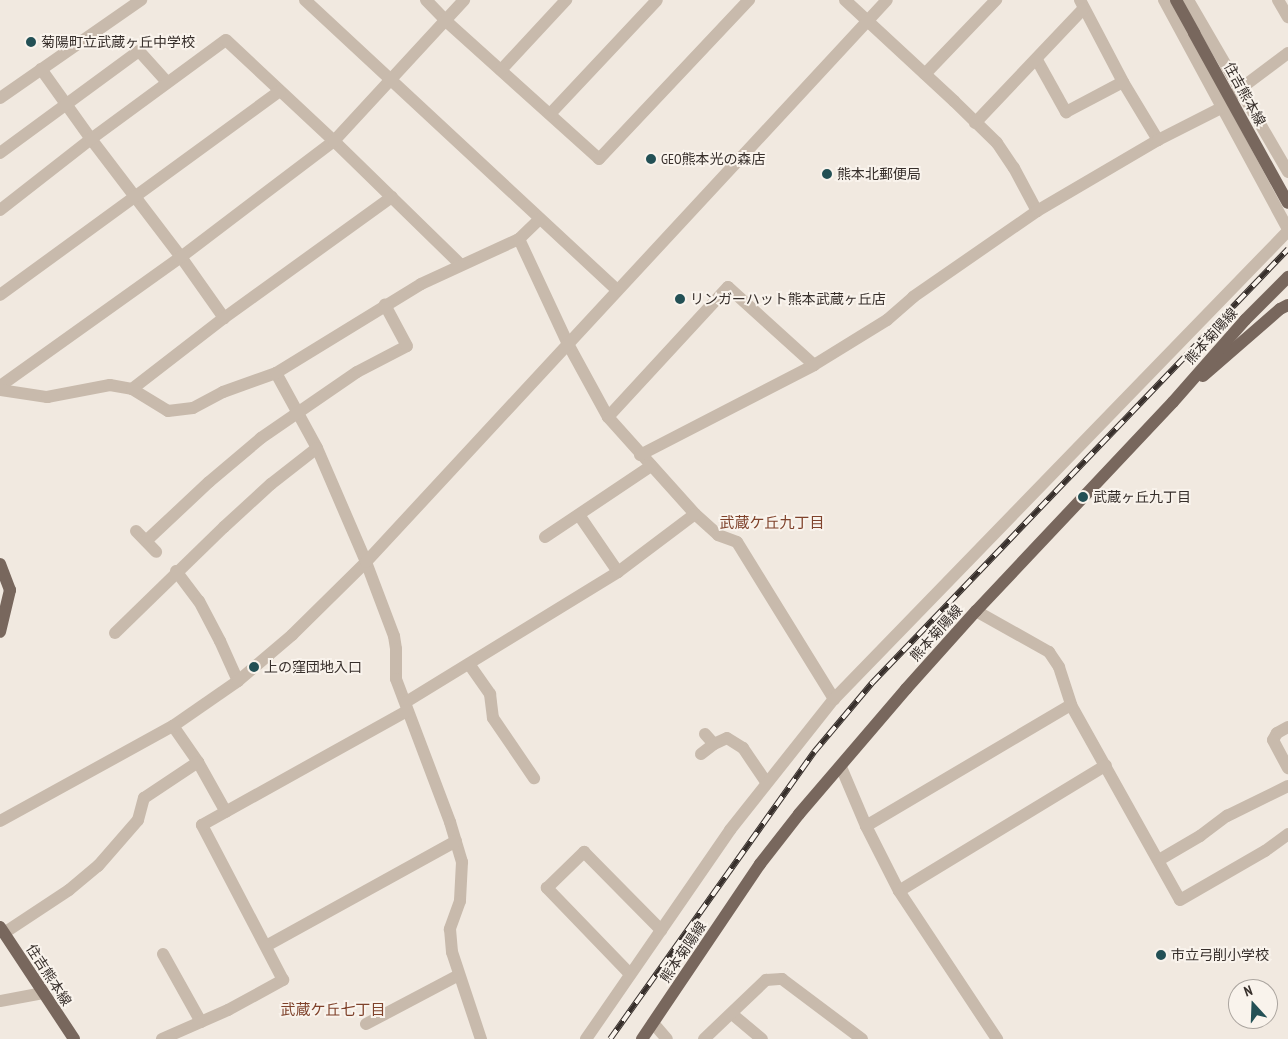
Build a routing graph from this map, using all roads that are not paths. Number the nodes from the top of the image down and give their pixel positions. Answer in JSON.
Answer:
{"nodes":[{"id":1,"x":141,"y":0,"type":"edge"},
{"id":2,"x":305,"y":0,"type":"edge"},
{"id":3,"x":426,"y":0,"type":"edge"},
{"id":4,"x":464,"y":0,"type":"edge"},
{"id":5,"x":566,"y":0,"type":"edge"},
{"id":6,"x":657,"y":0,"type":"edge"},
{"id":7,"x":749,"y":0,"type":"edge"},
{"id":8,"x":845,"y":0,"type":"edge"},
{"id":9,"x":887,"y":0,"type":"edge"},
{"id":10,"x":996,"y":0,"type":"edge"},
{"id":11,"x":1164,"y":0,"type":"edge"},
{"id":12,"x":1176,"y":0,"type":"edge"},
{"id":13,"x":1188,"y":0,"type":"edge"},
{"id":14,"x":1278,"y":0,"type":"edge"},
{"id":15,"x":1082,"y":4,"type":"edge"},
{"id":16,"x":1288,"y":17,"type":"edge"},
{"id":17,"x":446,"y":21,"type":"junction"},
{"id":18,"x":867,"y":22,"type":"junction"},
{"id":19,"x":1288,"y":54,"type":"edge"},
{"id":20,"x":1037,"y":60,"type":"junction"},
{"id":21,"x":42,"y":69,"type":"junction"},
{"id":22,"x":502,"y":70,"type":"junction"},
{"id":23,"x":925,"y":74,"type":"junction"},
{"id":24,"x":390,"y":81,"type":"junction"},
{"id":25,"x":167,"y":82,"type":"junction"},
{"id":26,"x":1123,"y":82,"type":"junction"},
{"id":27,"x":1240,"y":89,"type":"junction"},
{"id":28,"x":280,"y":91,"type":"junction"},
{"id":29,"x":0,"y":98,"type":"edge"},
{"id":30,"x":67,"y":106,"type":"junction"},
{"id":31,"x":1221,"y":108,"type":"junction"},
{"id":32,"x":550,"y":114,"type":"junction"},
{"id":33,"x":975,"y":123,"type":"junction"},
{"id":34,"x":91,"y":139,"type":"junction"},
{"id":35,"x":1158,"y":140,"type":"junction"},
{"id":36,"x":334,"y":141,"type":"junction"},
{"id":37,"x":0,"y":153,"type":"edge"},
{"id":38,"x":1288,"y":172,"type":"edge"},
{"id":39,"x":135,"y":197,"type":"junction"},
{"id":40,"x":392,"y":197,"type":"junction"},
{"id":41,"x":1288,"y":203,"type":"edge"},
{"id":42,"x":0,"y":210,"type":"edge"},
{"id":43,"x":1037,"y":211,"type":"junction"},
{"id":44,"x":539,"y":220,"type":"junction"},
{"id":45,"x":1288,"y":230,"type":"edge"},
{"id":46,"x":519,"y":239,"type":"junction"},
{"id":47,"x":181,"y":256,"type":"junction"},
{"id":48,"x":460,"y":264,"type":"junction"},
{"id":49,"x":1288,"y":278,"type":"edge"},
{"id":50,"x":616,"y":290,"type":"junction"},
{"id":51,"x":0,"y":295,"type":"edge"},
{"id":52,"x":385,"y":305,"type":"junction"},
{"id":53,"x":1288,"y":305,"type":"edge"},
{"id":54,"x":224,"y":318,"type":"junction"},
{"id":55,"x":568,"y":344,"type":"junction"},
{"id":56,"x":814,"y":364,"type":"junction"},
{"id":57,"x":276,"y":372,"type":"junction"},
{"id":58,"x":0,"y":386,"type":"edge"},
{"id":59,"x":132,"y":389,"type":"junction"},
{"id":60,"x":0,"y":390,"type":"edge"},
{"id":61,"x":1173,"y":402,"type":"junction"},
{"id":62,"x":297,"y":412,"type":"junction"},
{"id":63,"x":608,"y":417,"type":"junction"},
{"id":64,"x":317,"y":448,"type":"junction"},
{"id":65,"x":640,"y":455,"type":"junction"},
{"id":66,"x":651,"y":466,"type":"junction"},
{"id":67,"x":695,"y":514,"type":"junction"},
{"id":68,"x":579,"y":515,"type":"junction"},
{"id":69,"x":136,"y":531,"type":"dead end"},
{"id":70,"x":545,"y":537,"type":"dead end"},
{"id":71,"x":146,"y":541,"type":"junction"},
{"id":72,"x":156,"y":552,"type":"dead end"},
{"id":73,"x":366,"y":562,"type":"junction"},
{"id":74,"x":0,"y":564,"type":"edge"},
{"id":75,"x":176,"y":571,"type":"junction"},
{"id":76,"x":618,"y":572,"type":"junction"},
{"id":77,"x":976,"y":611,"type":"junction"},
{"id":78,"x":0,"y":632,"type":"edge"},
{"id":79,"x":115,"y":633,"type":"dead end"},
{"id":80,"x":469,"y":664,"type":"junction"},
{"id":81,"x":238,"y":681,"type":"junction"},
{"id":82,"x":834,"y":699,"type":"junction"},
{"id":83,"x":1071,"y":705,"type":"junction"},
{"id":84,"x":407,"y":707,"type":"junction"},
{"id":85,"x":172,"y":726,"type":"junction"},
{"id":86,"x":1288,"y":728,"type":"edge"},
{"id":87,"x":701,"y":754,"type":"dead end"},
{"id":88,"x":198,"y":762,"type":"junction"},
{"id":89,"x":1106,"y":765,"type":"junction"},
{"id":90,"x":841,"y":767,"type":"junction"},
{"id":91,"x":1288,"y":768,"type":"edge"},
{"id":92,"x":534,"y":778,"type":"dead end"},
{"id":93,"x":766,"y":782,"type":"junction"},
{"id":94,"x":1288,"y":786,"type":"edge"},
{"id":95,"x":226,"y":812,"type":"junction"},
{"id":96,"x":0,"y":821,"type":"edge"},
{"id":97,"x":866,"y":826,"type":"junction"},
{"id":98,"x":1288,"y":834,"type":"edge"},
{"id":99,"x":456,"y":841,"type":"junction"},
{"id":100,"x":1159,"y":860,"type":"junction"},
{"id":101,"x":899,"y":891,"type":"junction"},
{"id":102,"x":2,"y":930,"type":"edge"},
{"id":103,"x":661,"y":930,"type":"junction"},
{"id":104,"x":266,"y":946,"type":"junction"},
{"id":105,"x":163,"y":954,"type":"dead end"},
{"id":106,"x":630,"y":974,"type":"junction"},
{"id":107,"x":459,"y":975,"type":"junction"},
{"id":108,"x":43,"y":993,"type":"junction"},
{"id":109,"x":0,"y":1001,"type":"edge"},
{"id":110,"x":732,"y":1014,"type":"junction"},
{"id":111,"x":201,"y":1022,"type":"junction"},
{"id":112,"x":653,"y":1023,"type":"junction"},
{"id":113,"x":366,"y":1024,"type":"dead end"},
{"id":114,"x":74,"y":1039,"type":"edge"},
{"id":115,"x":162,"y":1039,"type":"edge"},
{"id":116,"x":480,"y":1039,"type":"edge"},
{"id":117,"x":586,"y":1039,"type":"edge"},
{"id":118,"x":642,"y":1039,"type":"edge"},
{"id":119,"x":667,"y":1039,"type":"edge"},
{"id":120,"x":704,"y":1039,"type":"edge"},
{"id":121,"x":762,"y":1039,"type":"edge"},
{"id":122,"x":862,"y":1039,"type":"edge"},
{"id":123,"x":997,"y":1039,"type":"edge"}],
"edges":[{"from":1,"to":21,"type":"street"},
{"from":2,"to":24,"type":"street"},
{"from":3,"to":17,"type":"street"},
{"from":4,"to":17,"type":"street"},
{"from":5,"to":22,"type":"street"},
{"from":6,"to":32,"type":"street"},
{"from":7,"to":32,"type":"street"},
{"from":8,"to":18,"type":"street"},
{"from":9,"to":18,"type":"street"},
{"from":10,"to":23,"type":"street"},
{"from":11,"to":31,"type":"street"},
{"from":12,"to":41,"type":"main road","name":"住吉熊本線","bridge":true},
{"from":13,"to":27,"type":"street"},
{"from":14,"to":16,"type":"street"},
{"from":15,"to":20,"type":"street"},
{"from":15,"to":26,"type":"street"},
{"from":17,"to":22,"type":"street"},
{"from":17,"to":24,"type":"street"},
{"from":18,"to":23,"type":"street"},
{"from":18,"to":50,"type":"street"},
{"from":19,"to":27,"type":"street"},
{"from":20,"to":26,"type":"street"},
{"from":20,"to":33,"type":"street"},
{"from":21,"to":29,"type":"street"},
{"from":21,"to":30,"type":"street"},
{"from":22,"to":32,"type":"street"},
{"from":23,"to":33,"type":"street"},
{"from":24,"to":36,"type":"street"},
{"from":24,"to":44,"type":"street"},
{"from":25,"to":28,"type":"street"},
{"from":25,"to":30,"type":"street"},
{"from":25,"to":34,"type":"street"},
{"from":26,"to":35,"type":"street"},
{"from":27,"to":31,"type":"street"},
{"from":27,"to":38,"type":"street"},
{"from":28,"to":36,"type":"street"},
{"from":28,"to":39,"type":"street"},
{"from":30,"to":34,"type":"street"},
{"from":30,"to":37,"type":"street"},
{"from":31,"to":35,"type":"street"},
{"from":31,"to":45,"type":"street"},
{"from":33,"to":43,"type":"street"},
{"from":34,"to":39,"type":"street"},
{"from":34,"to":42,"type":"street"},
{"from":35,"to":43,"type":"street"},
{"from":36,"to":40,"type":"street"},
{"from":36,"to":47,"type":"street"},
{"from":39,"to":47,"type":"street"},
{"from":39,"to":51,"type":"street"},
{"from":40,"to":48,"type":"street"},
{"from":40,"to":54,"type":"street"},
{"from":43,"to":56,"type":"street"},
{"from":44,"to":46,"type":"street"},
{"from":44,"to":50,"type":"street"},
{"from":45,"to":82,"type":"street"},
{"from":46,"to":48,"type":"street"},
{"from":46,"to":55,"type":"street"},
{"from":47,"to":54,"type":"street"},
{"from":47,"to":58,"type":"street"},
{"from":48,"to":52,"type":"street"},
{"from":49,"to":61,"type":"main road","name":"熊本菊陽線"},
{"from":50,"to":55,"type":"street"},
{"from":52,"to":57,"type":"street"},
{"from":52,"to":62,"type":"street"},
{"from":53,"to":61,"type":"main road"},
{"from":54,"to":59,"type":"street"},
{"from":55,"to":63,"type":"street"},
{"from":55,"to":73,"type":"street"},
{"from":56,"to":63,"type":"street"},
{"from":56,"to":65,"type":"street"},
{"from":57,"to":59,"type":"street"},
{"from":57,"to":62,"type":"street"},
{"from":59,"to":60,"type":"street"},
{"from":61,"to":77,"type":"main road","name":"熊本菊陽線"},
{"from":62,"to":64,"type":"street"},
{"from":62,"to":71,"type":"street"},
{"from":63,"to":65,"type":"street"},
{"from":64,"to":73,"type":"street"},
{"from":64,"to":75,"type":"street"},
{"from":65,"to":66,"type":"street"},
{"from":66,"to":67,"type":"street"},
{"from":66,"to":68,"type":"street"},
{"from":67,"to":76,"type":"street"},
{"from":67,"to":82,"type":"street"},
{"from":68,"to":70,"type":"street"},
{"from":68,"to":76,"type":"street"},
{"from":69,"to":71,"type":"street"},
{"from":71,"to":72,"type":"street"},
{"from":73,"to":81,"type":"street"},
{"from":73,"to":84,"type":"street"},
{"from":74,"to":78,"type":"main road"},
{"from":75,"to":79,"type":"street"},
{"from":75,"to":81,"type":"street"},
{"from":76,"to":80,"type":"street"},
{"from":77,"to":83,"type":"street"},
{"from":77,"to":90,"type":"main road","name":"熊本菊陽線"},
{"from":80,"to":84,"type":"street"},
{"from":80,"to":92,"type":"street"},
{"from":81,"to":85,"type":"street"},
{"from":82,"to":93,"type":"street"},
{"from":83,"to":89,"type":"street"},
{"from":83,"to":97,"type":"street"},
{"from":84,"to":95,"type":"street"},
{"from":84,"to":99,"type":"street"},
{"from":85,"to":88,"type":"street"},
{"from":85,"to":96,"type":"street"},
{"from":86,"to":91,"type":"street"},
{"from":87,"to":93,"type":"street"},
{"from":88,"to":95,"type":"street"},
{"from":88,"to":102,"type":"street"},
{"from":89,"to":100,"type":"street"},
{"from":89,"to":101,"type":"street"},
{"from":90,"to":97,"type":"street"},
{"from":90,"to":112,"type":"main road","name":"熊本菊陽線"},
{"from":93,"to":103,"type":"street"},
{"from":94,"to":100,"type":"street"},
{"from":95,"to":104,"type":"street"},
{"from":97,"to":101,"type":"street"},
{"from":98,"to":100,"type":"street"},
{"from":99,"to":104,"type":"street"},
{"from":99,"to":107,"type":"street"},
{"from":101,"to":123,"type":"street"},
{"from":102,"to":108,"type":"main road","name":"住吉熊本線"},
{"from":103,"to":106,"type":"street"},
{"from":103,"to":106,"type":"street"},
{"from":104,"to":111,"type":"street"},
{"from":105,"to":111,"type":"street"},
{"from":106,"to":117,"type":"street"},
{"from":107,"to":113,"type":"street"},
{"from":107,"to":116,"type":"street"},
{"from":108,"to":109,"type":"street"},
{"from":108,"to":114,"type":"main road","name":"住吉熊本線"},
{"from":110,"to":120,"type":"street"},
{"from":110,"to":121,"type":"street"},
{"from":110,"to":122,"type":"street"},
{"from":111,"to":115,"type":"street"},
{"from":112,"to":118,"type":"main road","name":"熊本菊陽線"},
{"from":112,"to":119,"type":"street"}]}
